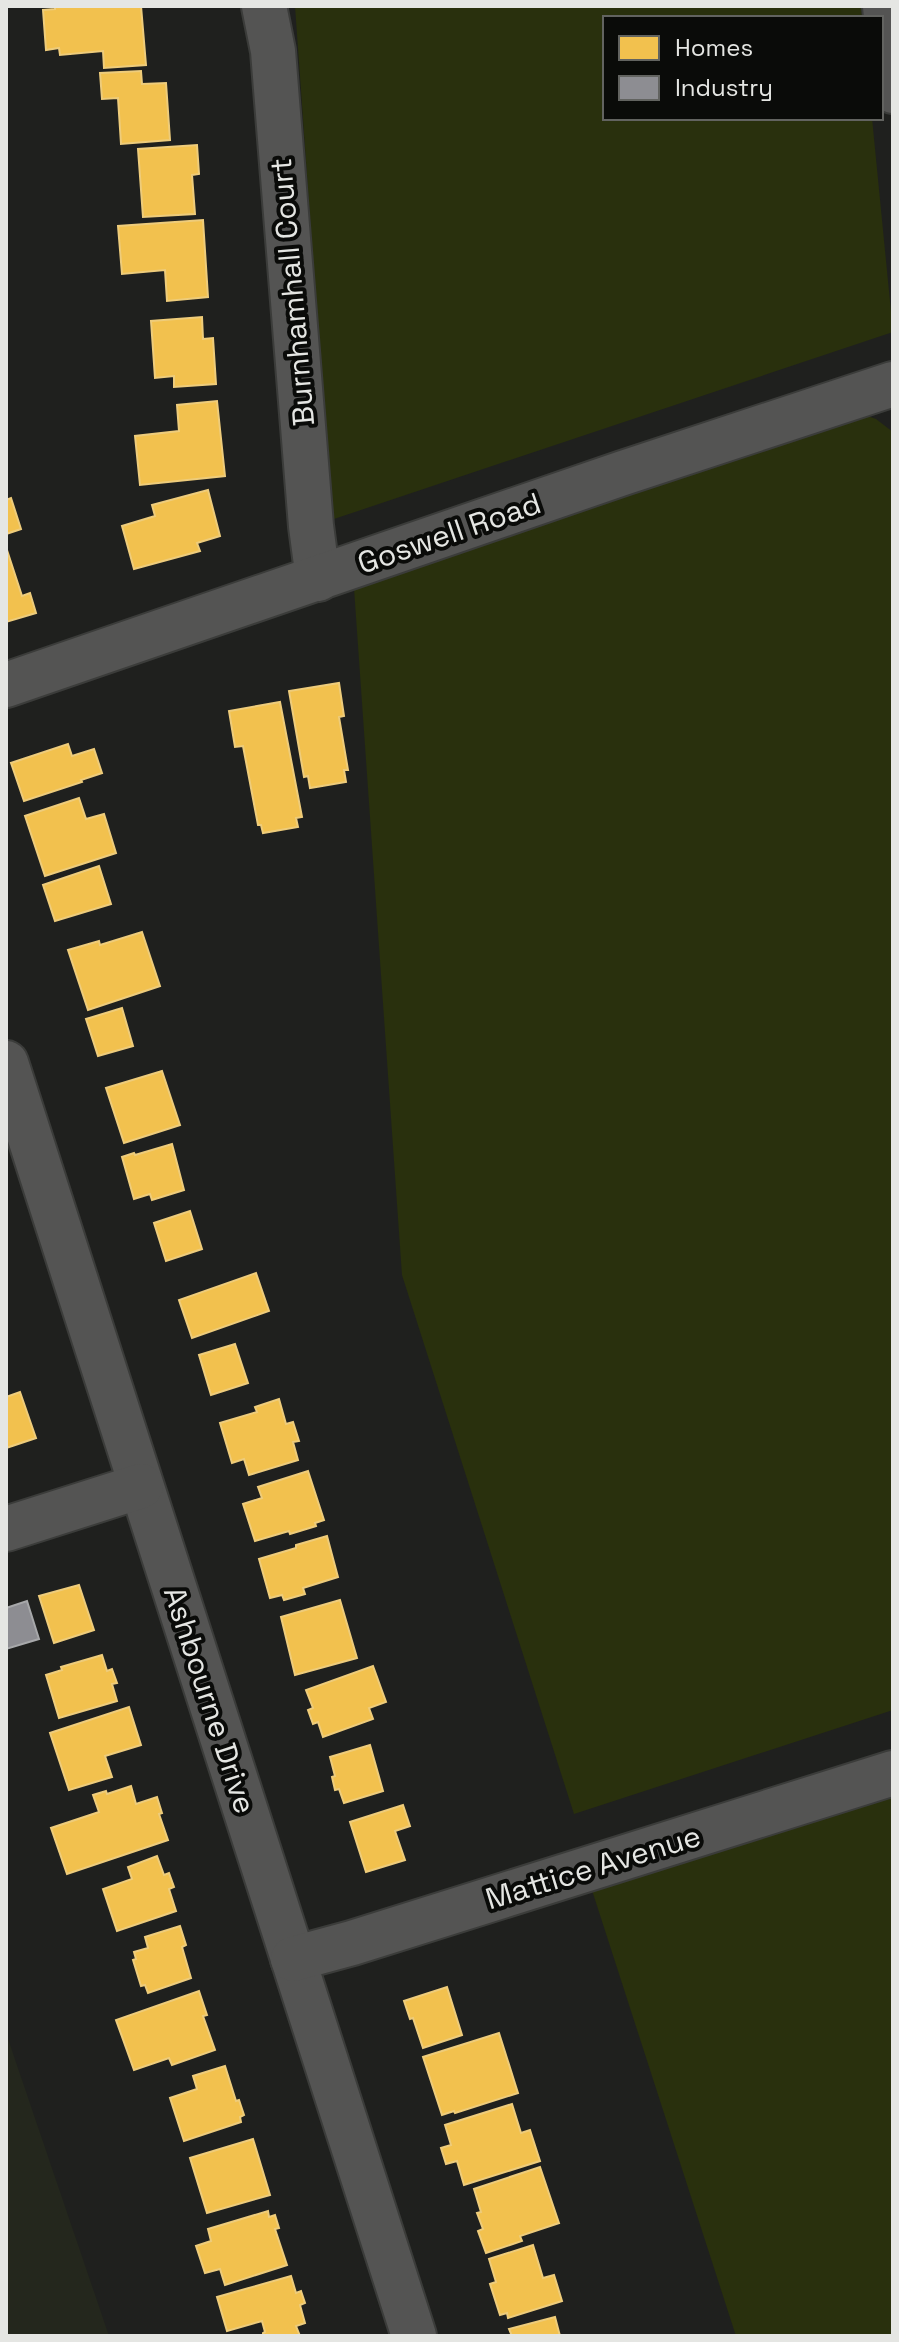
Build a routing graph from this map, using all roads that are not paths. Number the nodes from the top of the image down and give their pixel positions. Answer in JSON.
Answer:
{"nodes":[{"id":1,"x":264,"y":6,"type":"edge"},
{"id":2,"x":885,"y":6,"type":"edge"},
{"id":3,"x":893,"y":91,"type":"edge"},
{"id":4,"x":893,"y":384,"type":"edge"},
{"id":5,"x":318,"y":579,"type":"junction"},
{"id":6,"x":6,"y":685,"type":"edge"},
{"id":7,"x":6,"y":1063,"type":"edge"},
{"id":8,"x":141,"y":1486,"type":"junction"},
{"id":9,"x":6,"y":1529,"type":"edge"},
{"id":10,"x":893,"y":1773,"type":"edge"},
{"id":11,"x":293,"y":1959,"type":"junction"},
{"id":12,"x":414,"y":2336,"type":"edge"}],
"edges":[{"from":1,"to":5,"type":"street","name":"Burnhamhall Court"},
{"from":2,"to":3,"type":"street"},
{"from":4,"to":5,"type":"street","name":"Goswell Road"},
{"from":5,"to":6,"type":"street","name":"Goswell Road"},
{"from":7,"to":8,"type":"street","name":"Ashbourne Drive"},
{"from":8,"to":9,"type":"street"},
{"from":8,"to":11,"type":"street","name":"Ashbourne Drive"},
{"from":10,"to":11,"type":"street","name":"Mattice Avenue"},
{"from":11,"to":12,"type":"street","name":"Ashbourne Drive"}]}
